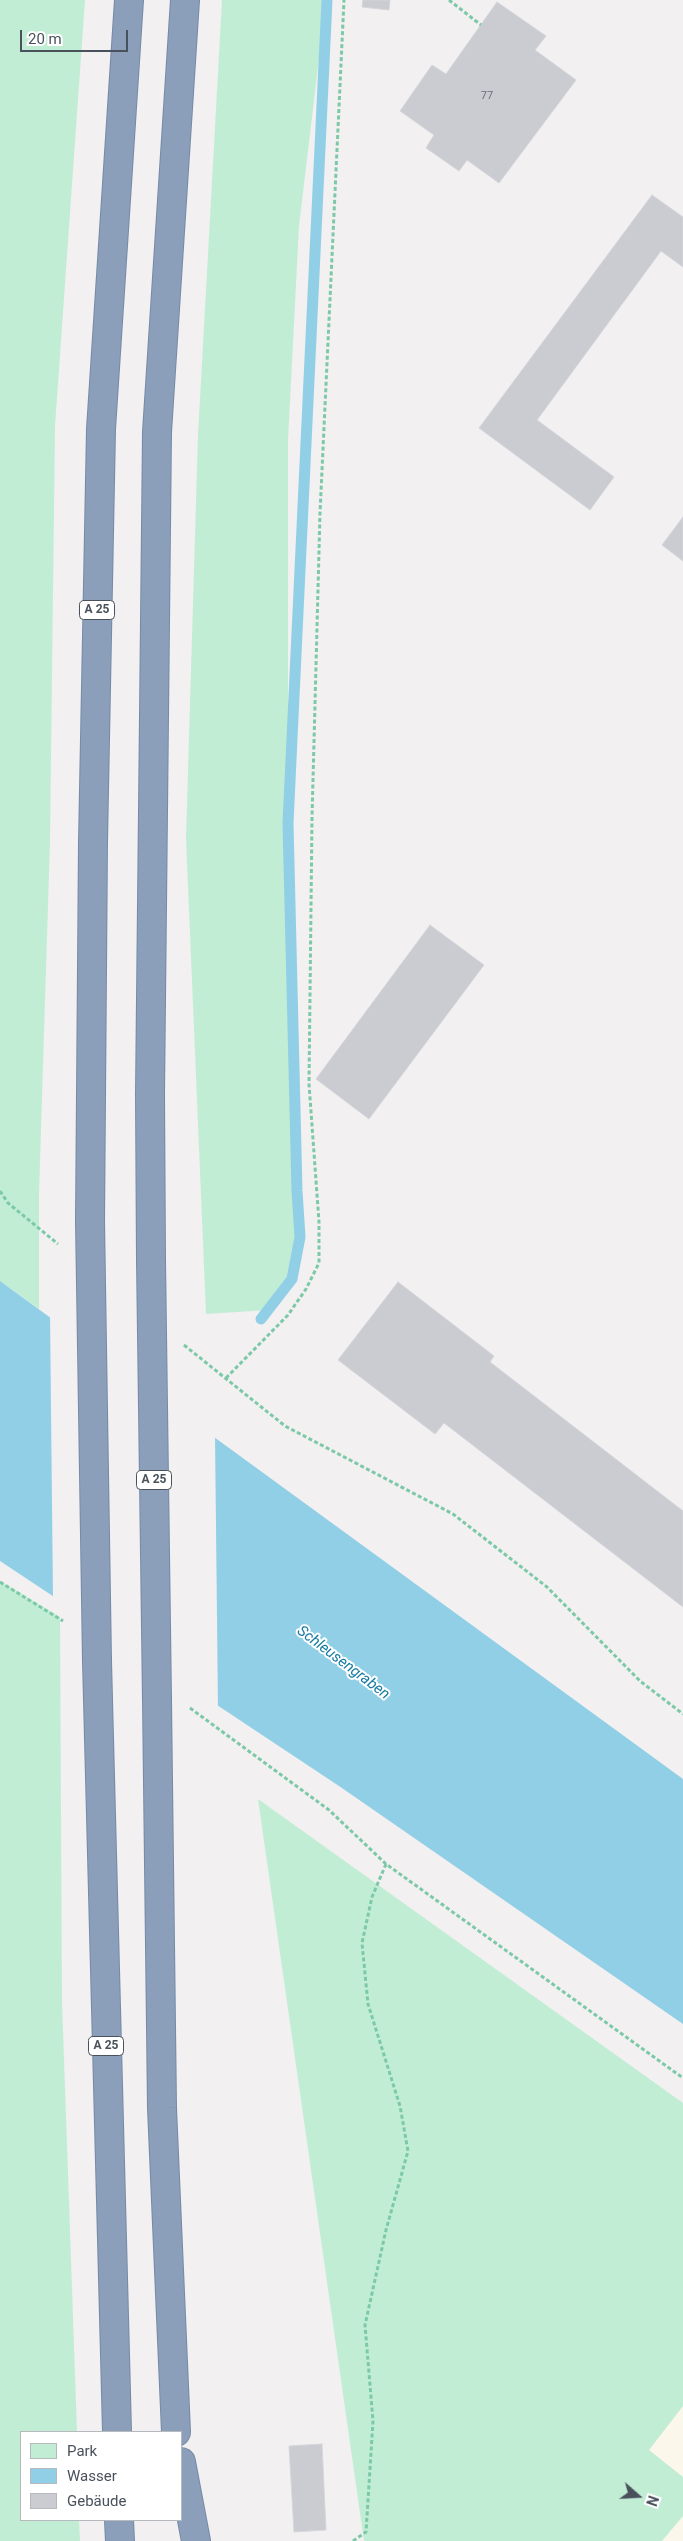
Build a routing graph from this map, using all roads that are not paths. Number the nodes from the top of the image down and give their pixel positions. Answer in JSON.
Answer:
{"nodes":[{"id":1,"x":129,"y":0,"type":"edge"},
{"id":2,"x":185,"y":0,"type":"edge"},
{"id":3,"x":117,"y":2431,"type":"edge"},
{"id":4,"x":176,"y":2431,"type":"edge"},
{"id":5,"x":182,"y":2467,"type":"edge"},
{"id":6,"x":119,"y":2521,"type":"edge"},
{"id":7,"x":177,"y":2521,"type":"edge"},
{"id":8,"x":120,"y":2541,"type":"edge"},
{"id":9,"x":177,"y":2541,"type":"edge"},
{"id":10,"x":196,"y":2541,"type":"edge"}],
"edges":[{"from":1,"to":3,"type":"highway","number":"A 25","bridge":true},
{"from":2,"to":4,"type":"highway","number":"A 25","bridge":true},
{"from":5,"to":10,"type":"highway"},
{"from":6,"to":8,"type":"highway"},
{"from":7,"to":9,"type":"highway"}]}
